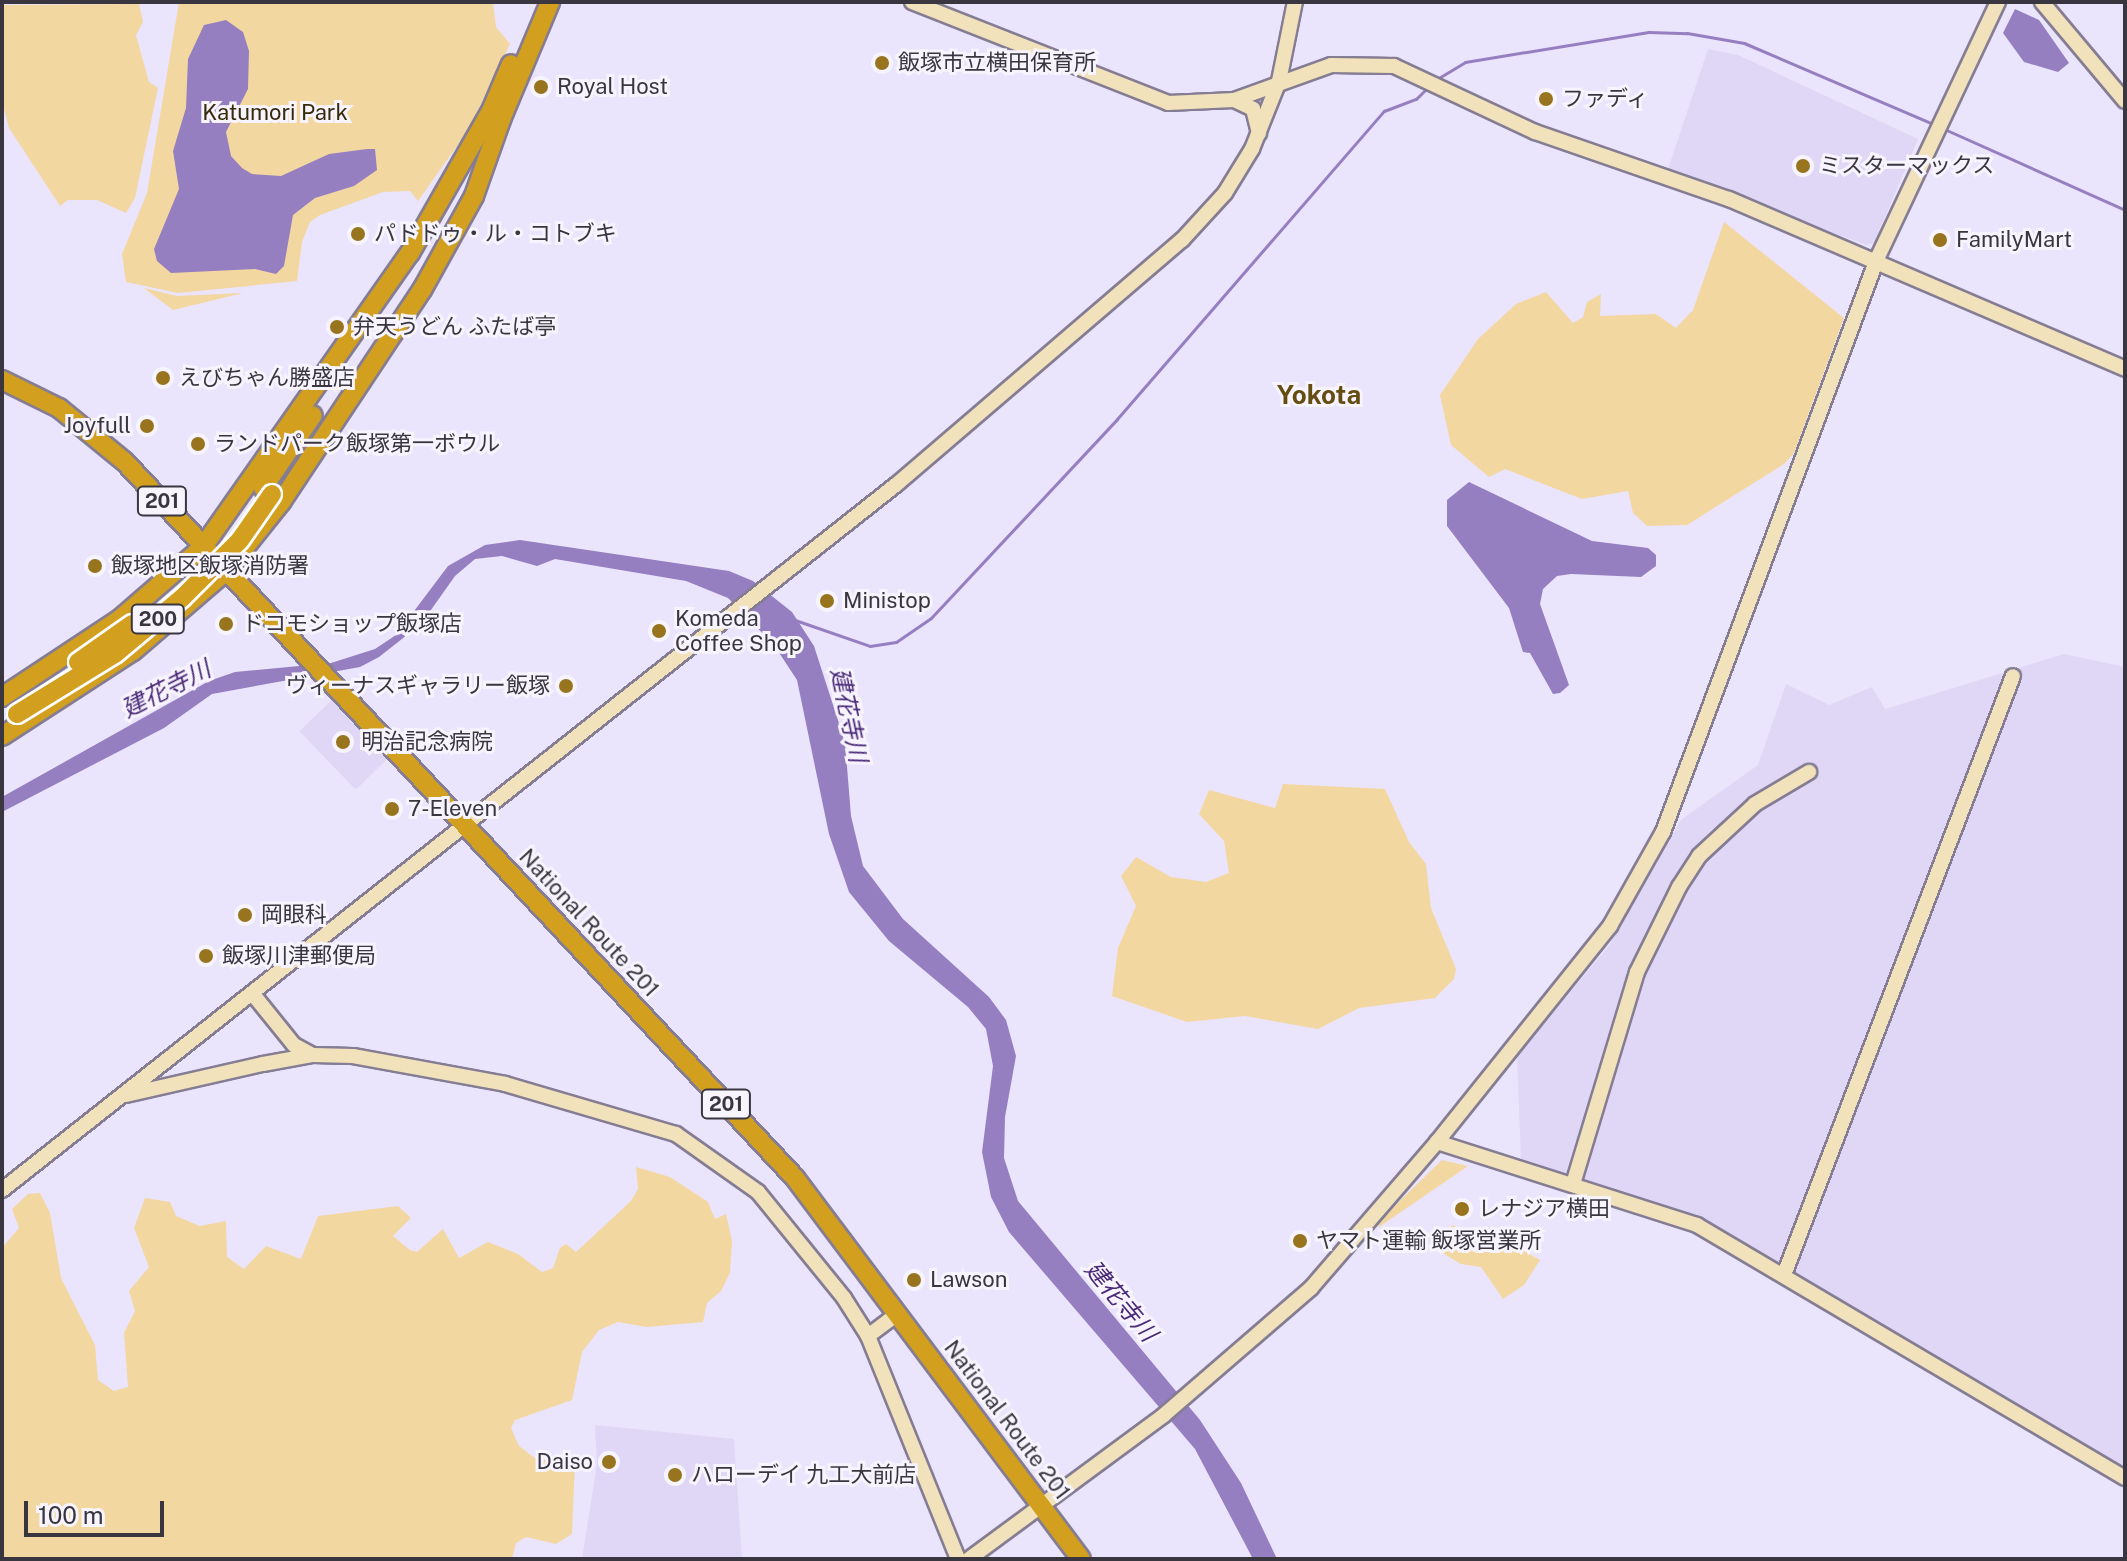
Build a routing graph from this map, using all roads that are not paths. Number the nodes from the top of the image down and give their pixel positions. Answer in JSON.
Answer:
{"nodes":[{"id":1,"x":538,"y":2,"type":"edge"},
{"id":2,"x":550,"y":2,"type":"edge"},
{"id":3,"x":912,"y":2,"type":"edge"},
{"id":4,"x":1295,"y":2,"type":"edge"},
{"id":5,"x":1998,"y":2,"type":"edge"},
{"id":6,"x":2042,"y":2,"type":"edge"},
{"id":7,"x":1279,"y":81,"type":"junction"},
{"id":8,"x":1234,"y":100,"type":"junction"},
{"id":9,"x":2125,"y":101,"type":"edge"},
{"id":10,"x":496,"y":115,"type":"junction"},
{"id":11,"x":1259,"y":134,"type":"junction"},
{"id":12,"x":410,"y":253,"type":"junction"},
{"id":13,"x":1877,"y":259,"type":"junction"},
{"id":14,"x":380,"y":265,"type":"dead end"},
{"id":15,"x":2125,"y":369,"type":"edge"},
{"id":16,"x":2,"y":380,"type":"edge"},
{"id":17,"x":203,"y":547,"type":"junction"},
{"id":18,"x":225,"y":572,"type":"junction"},
{"id":19,"x":2013,"y":676,"type":"dead end"},
{"id":20,"x":7,"y":710,"type":"edge"},
{"id":21,"x":2,"y":736,"type":"edge"},
{"id":22,"x":1809,"y":772,"type":"dead end"},
{"id":23,"x":465,"y":826,"type":"junction"},
{"id":24,"x":252,"y":993,"type":"junction"},
{"id":25,"x":313,"y":1055,"type":"junction"},
{"id":26,"x":117,"y":1097,"type":"junction"},
{"id":27,"x":1437,"y":1142,"type":"junction"},
{"id":28,"x":1573,"y":1184,"type":"junction"},
{"id":29,"x":2,"y":1190,"type":"edge"},
{"id":30,"x":1784,"y":1275,"type":"junction"},
{"id":31,"x":897,"y":1314,"type":"junction"},
{"id":32,"x":868,"y":1336,"type":"junction"},
{"id":33,"x":2125,"y":1478,"type":"edge"},
{"id":34,"x":1044,"y":1509,"type":"junction"},
{"id":35,"x":958,"y":1559,"type":"edge"},
{"id":36,"x":969,"y":1559,"type":"edge"},
{"id":37,"x":1081,"y":1559,"type":"edge"}],
"edges":[{"from":1,"to":10,"type":"highway","number":"200"},
{"from":2,"to":10,"type":"highway","number":"200"},
{"from":3,"to":8,"type":"street"},
{"from":4,"to":7,"type":"street"},
{"from":5,"to":13,"type":"street"},
{"from":6,"to":9,"type":"street"},
{"from":7,"to":8,"type":"street"},
{"from":7,"to":11,"type":"street"},
{"from":7,"to":13,"type":"street"},
{"from":8,"to":11,"type":"street"},
{"from":10,"to":12,"type":"highway"},
{"from":10,"to":18,"type":"highway"},
{"from":10,"to":20,"type":"highway","number":"200","bridge":true},
{"from":11,"to":23,"type":"street"},
{"from":12,"to":14,"type":"highway"},
{"from":12,"to":17,"type":"highway"},
{"from":13,"to":15,"type":"street"},
{"from":13,"to":27,"type":"street"},
{"from":16,"to":17,"type":"highway","name":"National Route 201","number":"201"},
{"from":17,"to":18,"type":"highway","name":"National Route 201","number":"201"},
{"from":17,"to":20,"type":"highway"},
{"from":18,"to":21,"type":"highway"},
{"from":18,"to":23,"type":"highway","name":"National Route 201","number":"201"},
{"from":19,"to":30,"type":"street"},
{"from":22,"to":28,"type":"street"},
{"from":23,"to":24,"type":"street"},
{"from":23,"to":31,"type":"highway","name":"National Route 201","number":"201"},
{"from":24,"to":25,"type":"street"},
{"from":24,"to":26,"type":"street"},
{"from":25,"to":26,"type":"street"},
{"from":25,"to":32,"type":"street"},
{"from":26,"to":29,"type":"street"},
{"from":27,"to":28,"type":"street"},
{"from":27,"to":34,"type":"street"},
{"from":28,"to":30,"type":"street"},
{"from":30,"to":33,"type":"street"},
{"from":31,"to":32,"type":"street"},
{"from":31,"to":34,"type":"highway","name":"National Route 201","number":"201"},
{"from":32,"to":35,"type":"street"},
{"from":34,"to":36,"type":"street"},
{"from":34,"to":37,"type":"highway","name":"National Route 201","number":"201"}]}
